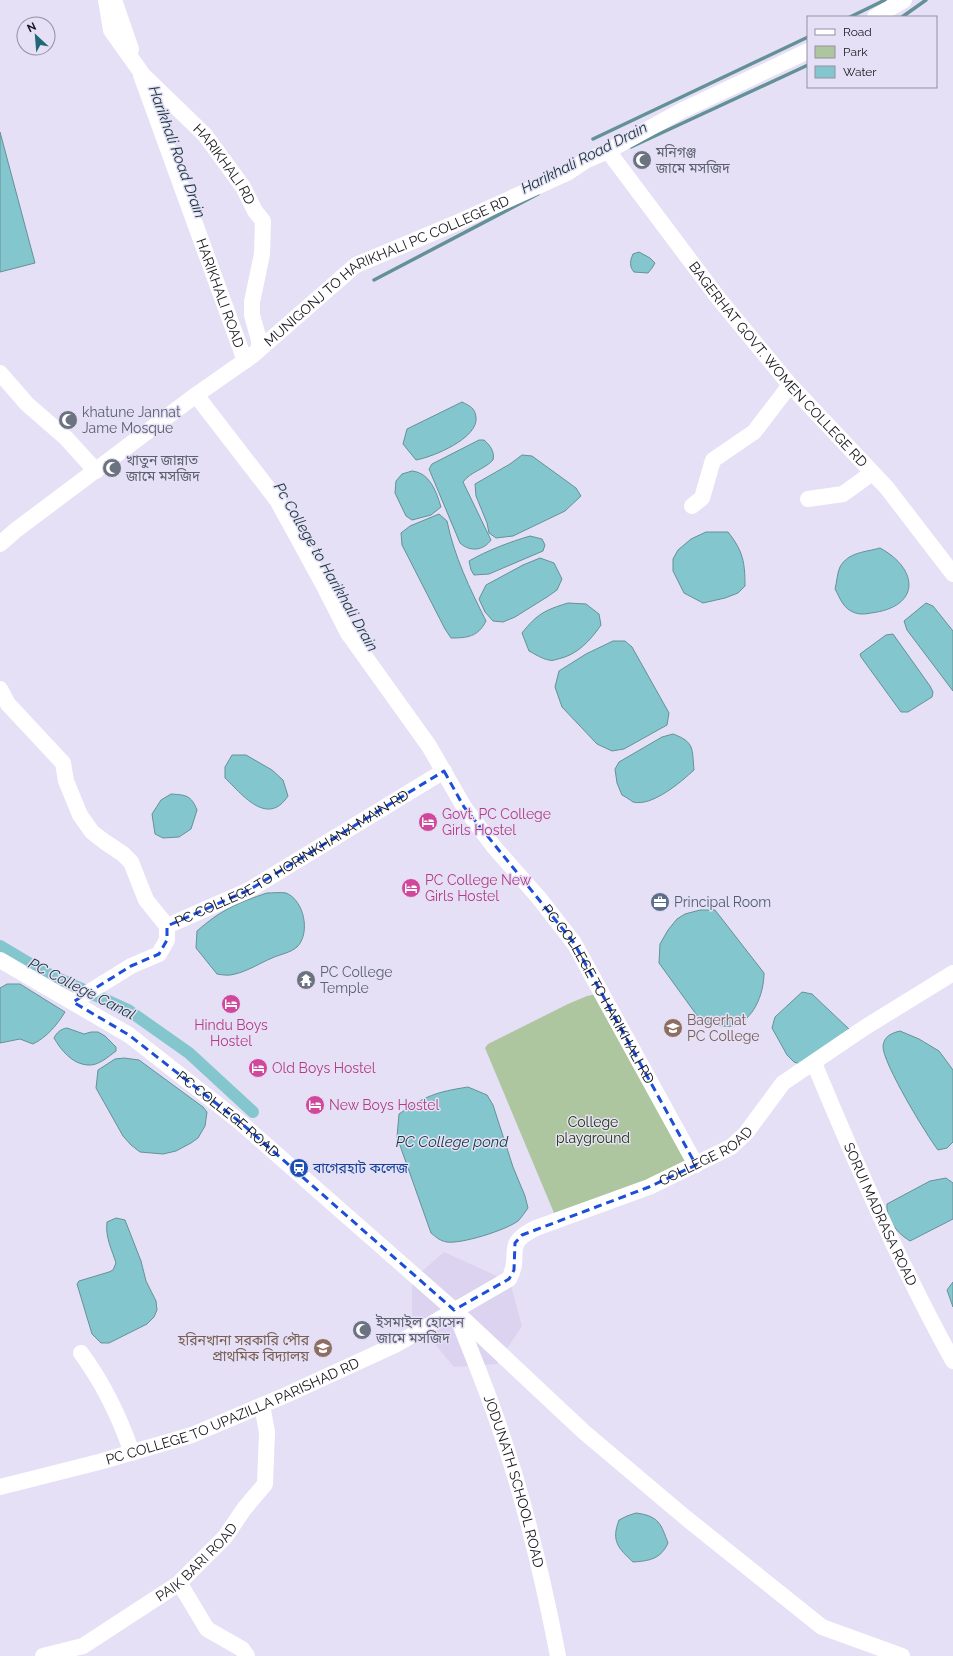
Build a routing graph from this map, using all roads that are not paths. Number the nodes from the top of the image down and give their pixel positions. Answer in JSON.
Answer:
{"nodes":[{"id":1,"x":106,"y":0,"type":"edge"},
{"id":2,"x":114,"y":0,"type":"edge"},
{"id":3,"x":904,"y":0,"type":"edge"},
{"id":4,"x":877,"y":16,"type":"edge"},
{"id":5,"x":807,"y":52,"type":"edge"},
{"id":6,"x":608,"y":151,"type":"junction"},
{"id":7,"x":249,"y":358,"type":"junction"},
{"id":8,"x":0,"y":373,"type":"edge"},
{"id":9,"x":790,"y":385,"type":"junction"},
{"id":10,"x":196,"y":395,"type":"junction"},
{"id":11,"x":96,"y":471,"type":"junction"},
{"id":12,"x":872,"y":473,"type":"junction"},
{"id":13,"x":808,"y":499,"type":"dead end"},
{"id":14,"x":692,"y":506,"type":"dead end"},
{"id":15,"x":0,"y":544,"type":"edge"},
{"id":16,"x":953,"y":574,"type":"edge"},
{"id":17,"x":0,"y":689,"type":"edge"},
{"id":18,"x":444,"y":771,"type":"junction"},
{"id":19,"x":167,"y":926,"type":"junction"},
{"id":20,"x":0,"y":960,"type":"edge"},
{"id":21,"x":953,"y":973,"type":"edge"},
{"id":22,"x":73,"y":1002,"type":"junction"},
{"id":23,"x":814,"y":1063,"type":"junction"},
{"id":24,"x":696,"y":1165,"type":"junction"},
{"id":25,"x":454,"y":1310,"type":"junction"},
{"id":26,"x":81,"y":1353,"type":"dead end"},
{"id":27,"x":953,"y":1361,"type":"edge"},
{"id":28,"x":262,"y":1405,"type":"junction"},
{"id":29,"x":132,"y":1453,"type":"junction"},
{"id":30,"x":0,"y":1487,"type":"edge"},
{"id":31,"x":183,"y":1589,"type":"dead end"},
{"id":32,"x":43,"y":1656,"type":"edge"},
{"id":33,"x":247,"y":1656,"type":"edge"},
{"id":34,"x":558,"y":1656,"type":"edge"},
{"id":35,"x":902,"y":1656,"type":"edge"}],
"edges":[{"from":1,"to":7,"type":"street","name":"HARIKHALI RD"},
{"from":2,"to":7,"type":"street","name":"HARIKHALI ROAD"},
{"from":3,"to":4,"type":"street"},
{"from":5,"to":6,"type":"street","name":"MUNIGONJ TO HARIKHALI PC COLLEGE RD"},
{"from":6,"to":7,"type":"street","name":"MUNIGONJ TO HARIKHALI PC COLLEGE RD"},
{"from":6,"to":9,"type":"street","name":"BAGERHAT GOVT. WOMEN COLLEGE RD"},
{"from":7,"to":10,"type":"street","name":"MUNIGONJ TO HARIKHALI PC COLLEGE RD"},
{"from":8,"to":11,"type":"street"},
{"from":9,"to":12,"type":"street","name":"BAGERHAT GOVT. WOMEN COLLEGE RD"},
{"from":9,"to":14,"type":"street"},
{"from":10,"to":11,"type":"street","name":"MUNIGONJ TO HARIKHALI PC COLLEGE RD"},
{"from":10,"to":18,"type":"street","name":"PC COLLEGE TO HARIKHALI RD"},
{"from":11,"to":15,"type":"street","name":"MUNIGONJ TO HARIKHALI PC COLLEGE RD"},
{"from":12,"to":13,"type":"street"},
{"from":12,"to":16,"type":"street","name":"BAGERHAT GOVT. WOMEN COLLEGE RD"},
{"from":17,"to":19,"type":"street"},
{"from":18,"to":19,"type":"street","name":"PC COLLEGE TO HORINKHANA MAIN RD"},
{"from":18,"to":24,"type":"street","name":"PC COLLEGE TO HARIKHALI RD"},
{"from":19,"to":22,"type":"street","name":"PC COLLEGE TO HORINKHANA MAIN RD"},
{"from":20,"to":22,"type":"street","name":"PC COLLEGE ROAD"},
{"from":21,"to":23,"type":"street","name":"COLLEGE ROAD"},
{"from":22,"to":25,"type":"street","name":"PC COLLEGE ROAD"},
{"from":23,"to":24,"type":"street","name":"COLLEGE ROAD"},
{"from":23,"to":27,"type":"street","name":"SORUI MADRASA ROAD"},
{"from":24,"to":25,"type":"street","name":"COLLEGE ROAD"},
{"from":25,"to":28,"type":"street","name":"PC COLLEGE TO UPAZILLA PARISHAD RD"},
{"from":25,"to":34,"type":"street","name":"JODUNATH SCHOOL ROAD"},
{"from":25,"to":35,"type":"street","name":"PC COLLEGE ROAD"},
{"from":26,"to":29,"type":"street"},
{"from":28,"to":29,"type":"street","name":"PC COLLEGE TO UPAZILLA PARISHAD RD"},
{"from":28,"to":32,"type":"street","name":"PAIK BARI ROAD"},
{"from":29,"to":30,"type":"street","name":"PC COLLEGE TO UPAZILLA PARISHAD RD"},
{"from":31,"to":33,"type":"street","name":"PAIK BARI ROAD"}]}
